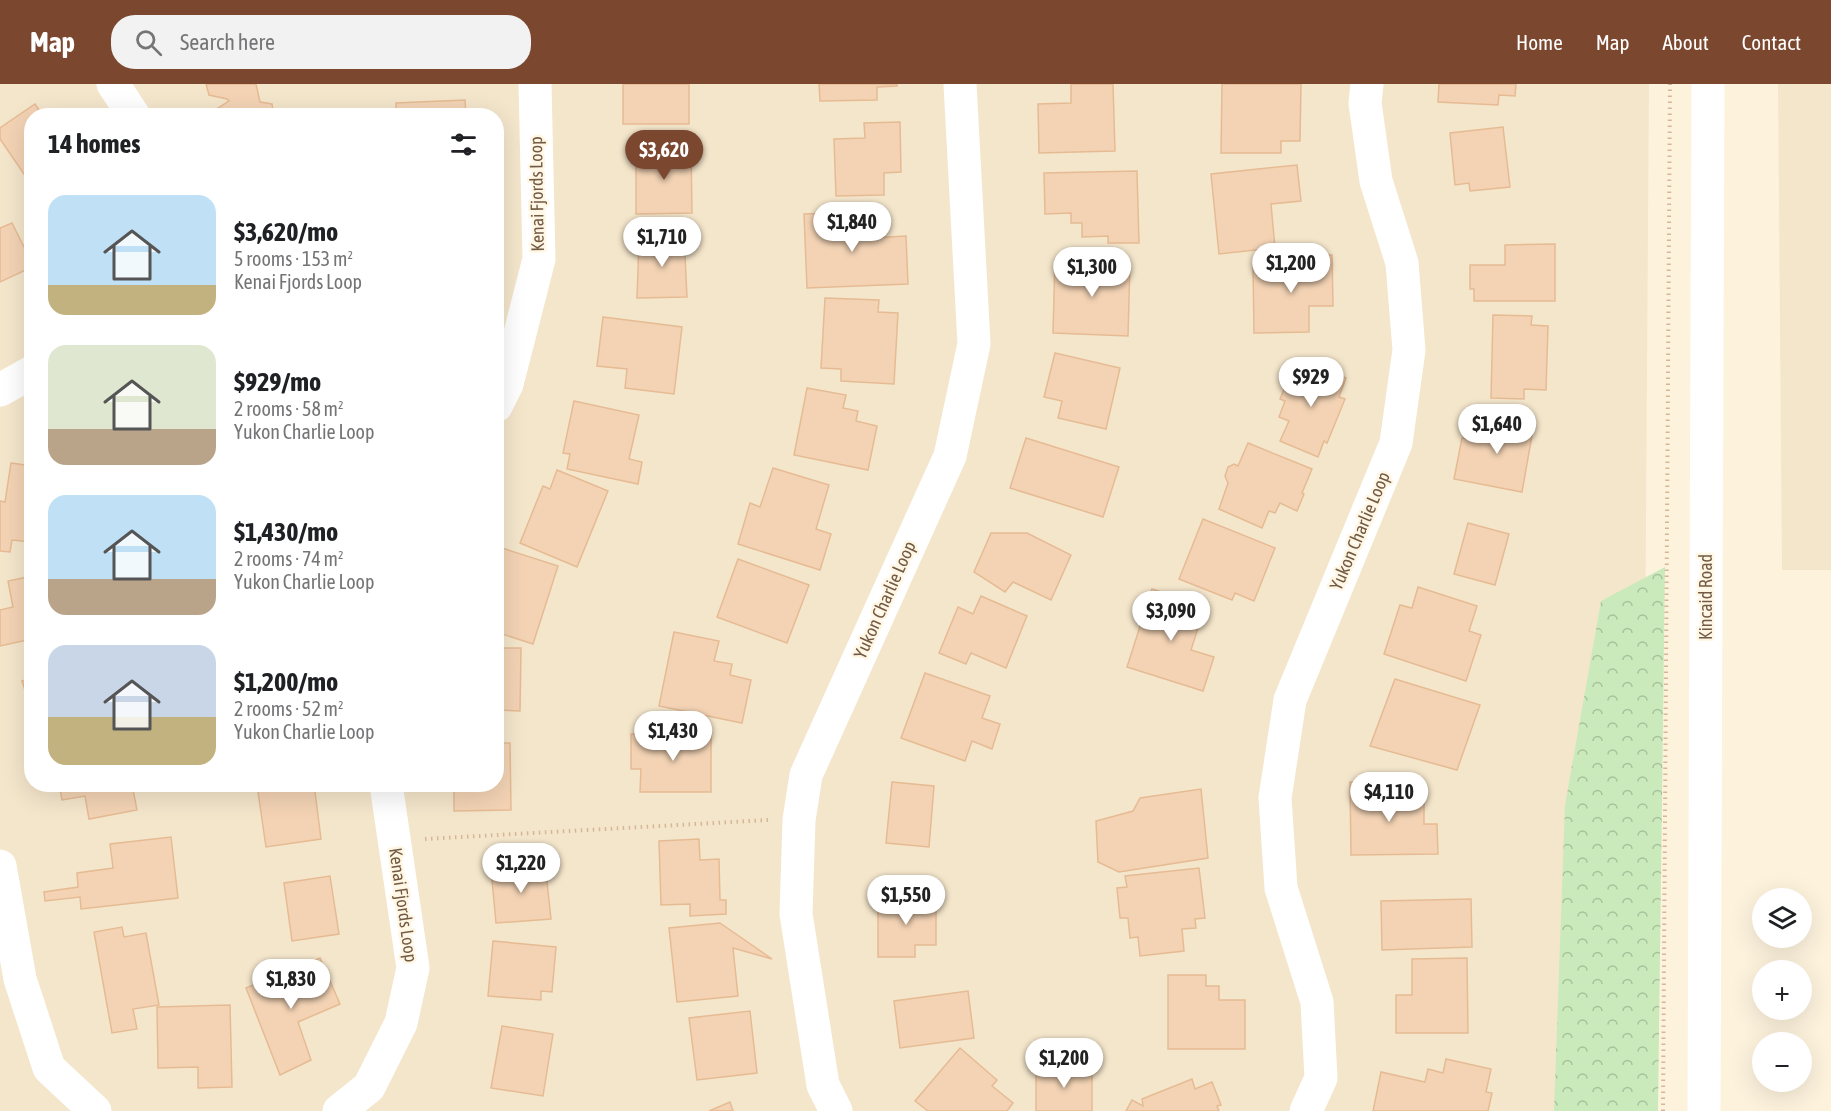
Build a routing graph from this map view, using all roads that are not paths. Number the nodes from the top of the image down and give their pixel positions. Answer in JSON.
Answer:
{"nodes":[{"id":1,"x":113,"y":84,"type":"edge"},
{"id":2,"x":535,"y":84,"type":"edge"},
{"id":3,"x":960,"y":84,"type":"edge"},
{"id":4,"x":1367,"y":84,"type":"edge"},
{"id":5,"x":1708,"y":84,"type":"edge"},
{"id":6,"x":129,"y":108,"type":"edge"},
{"id":7,"x":24,"y":376,"type":"edge"},
{"id":8,"x":0,"y":390,"type":"edge"},
{"id":9,"x":504,"y":390,"type":"edge"},
{"id":10,"x":387,"y":792,"type":"edge"},
{"id":11,"x":0,"y":866,"type":"edge"},
{"id":12,"x":94,"y":1111,"type":"edge"},
{"id":13,"x":339,"y":1111,"type":"edge"},
{"id":14,"x":836,"y":1111,"type":"edge"},
{"id":15,"x":1306,"y":1111,"type":"edge"},
{"id":16,"x":1704,"y":1111,"type":"edge"}],
"edges":[{"from":1,"to":6,"type":"street"},
{"from":2,"to":9,"type":"street","name":"Kenai Fjords Loop"},
{"from":3,"to":14,"type":"street","name":"Yukon Charlie Loop"},
{"from":4,"to":15,"type":"street","name":"Yukon Charlie Loop"},
{"from":5,"to":16,"type":"street","name":"Kincaid Road"},
{"from":7,"to":8,"type":"street"},
{"from":10,"to":13,"type":"street","name":"Kenai Fjords Loop"},
{"from":11,"to":12,"type":"street"}]}
